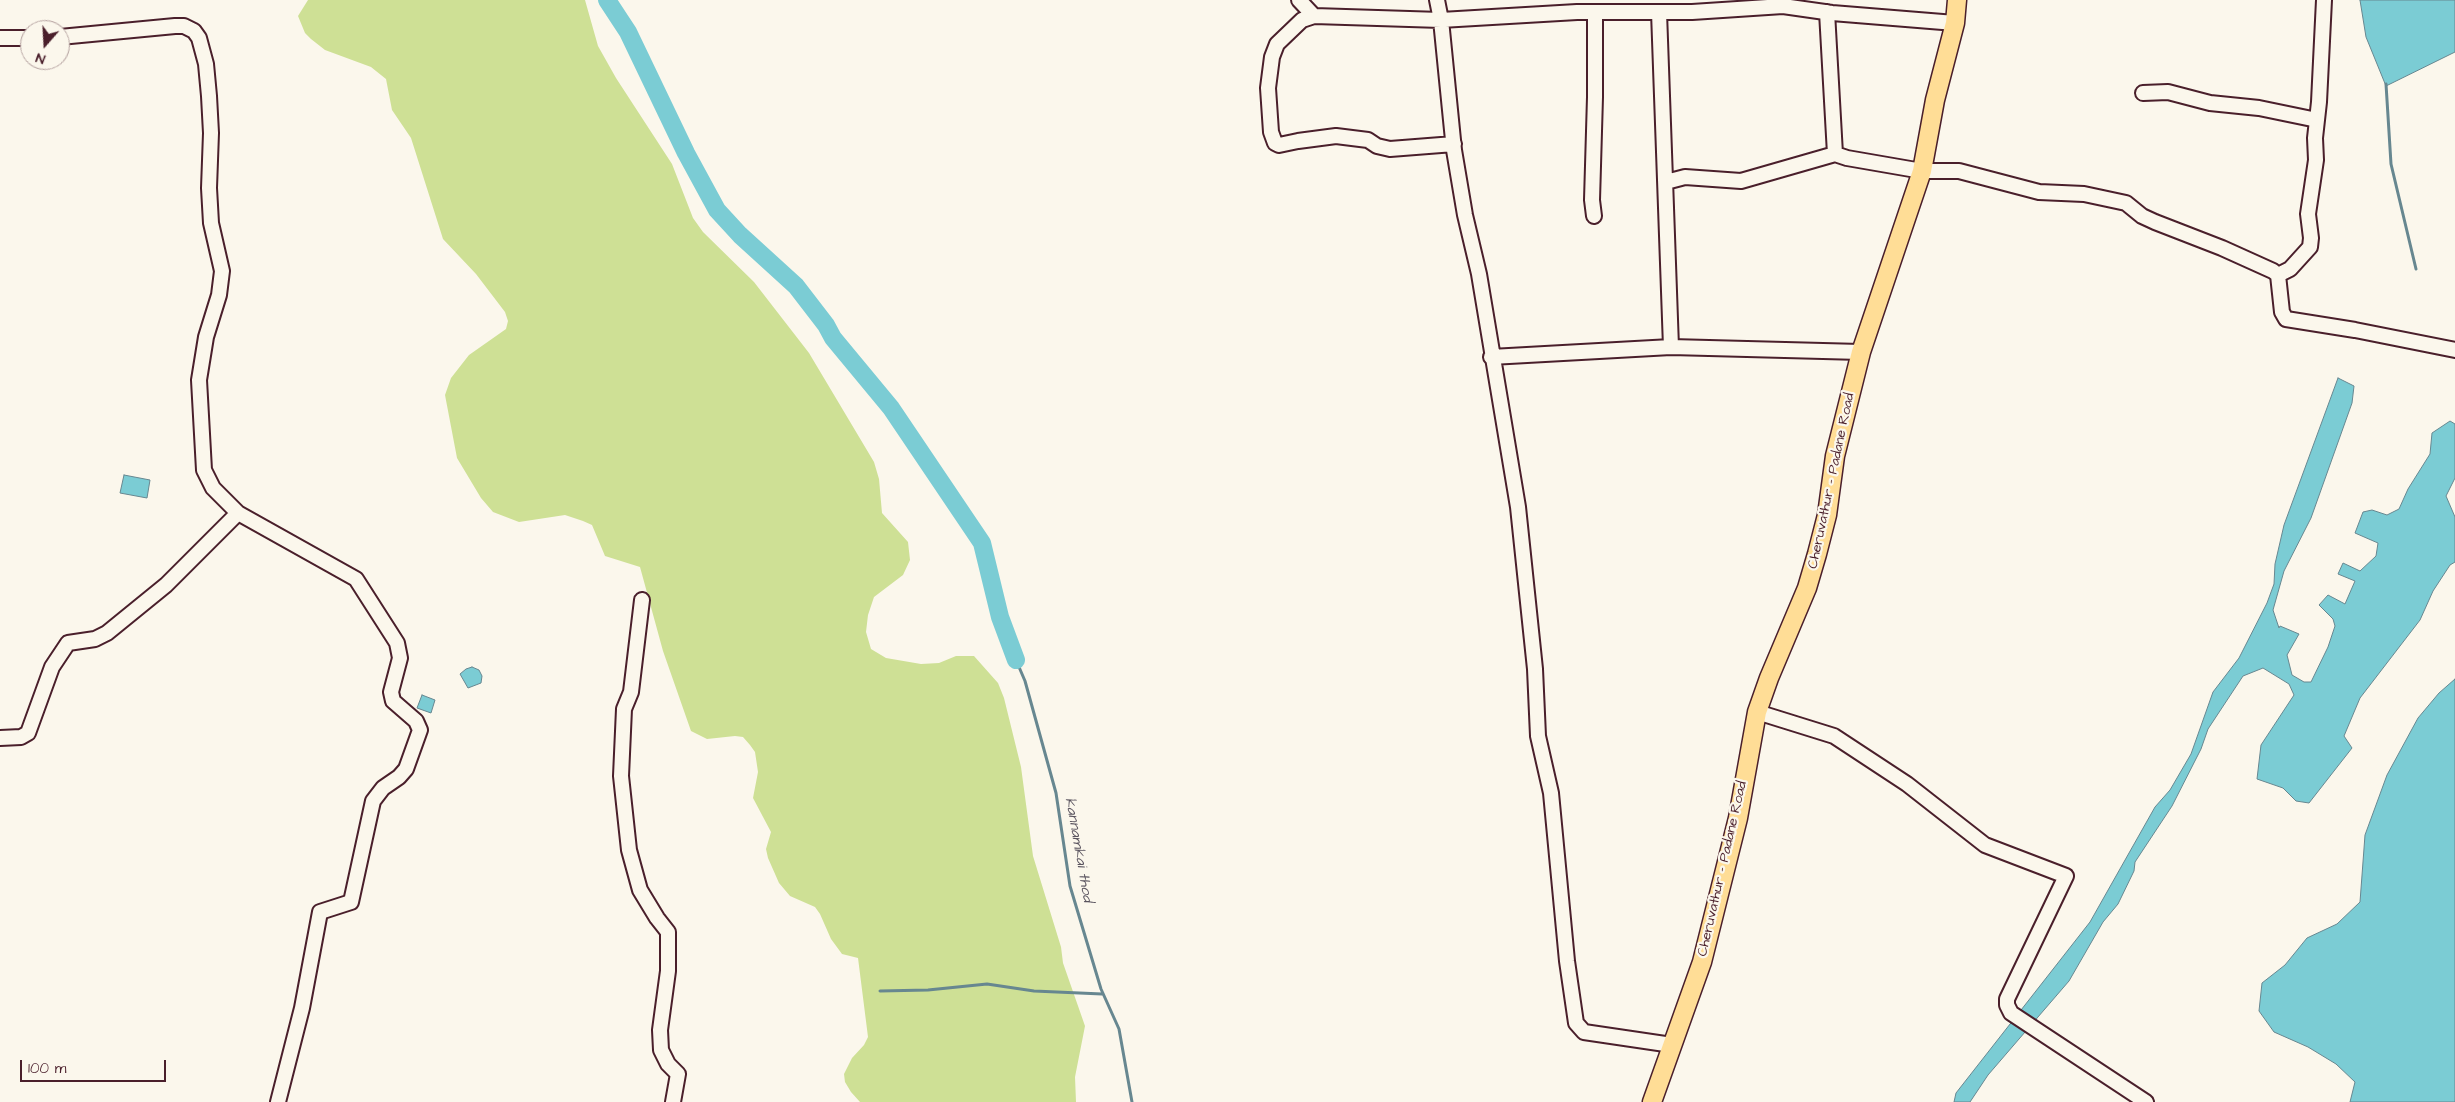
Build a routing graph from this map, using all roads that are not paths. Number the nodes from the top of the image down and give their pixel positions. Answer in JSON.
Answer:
{"nodes":[{"id":1,"x":1299,"y":0,"type":"edge"},
{"id":2,"x":1437,"y":0,"type":"edge"},
{"id":3,"x":1957,"y":0,"type":"edge"},
{"id":4,"x":2324,"y":0,"type":"edge"},
{"id":5,"x":1783,"y":3,"type":"edge"},
{"id":6,"x":1595,"y":12,"type":"junction"},
{"id":7,"x":1659,"y":12,"type":"junction"},
{"id":8,"x":1827,"y":12,"type":"junction"},
{"id":9,"x":1314,"y":16,"type":"junction"},
{"id":10,"x":1441,"y":20,"type":"junction"},
{"id":11,"x":1955,"y":23,"type":"junction"},
{"id":12,"x":70,"y":36,"type":"edge"},
{"id":13,"x":0,"y":38,"type":"edge"},
{"id":14,"x":20,"y":38,"type":"edge"},
{"id":15,"x":2143,"y":93,"type":"dead end"},
{"id":16,"x":2317,"y":120,"type":"junction"},
{"id":17,"x":1454,"y":144,"type":"junction"},
{"id":18,"x":1835,"y":154,"type":"junction"},
{"id":19,"x":1922,"y":170,"type":"junction"},
{"id":20,"x":1666,"y":182,"type":"junction"},
{"id":21,"x":1594,"y":216,"type":"dead end"},
{"id":22,"x":2278,"y":276,"type":"junction"},
{"id":23,"x":1671,"y":348,"type":"junction"},
{"id":24,"x":2455,"y":350,"type":"edge"},
{"id":25,"x":1861,"y":352,"type":"junction"},
{"id":26,"x":1492,"y":357,"type":"junction"},
{"id":27,"x":238,"y":513,"type":"junction"},
{"id":28,"x":642,"y":600,"type":"dead end"},
{"id":29,"x":1757,"y":712,"type":"junction"},
{"id":30,"x":0,"y":738,"type":"edge"},
{"id":31,"x":1672,"y":1045,"type":"junction"},
{"id":32,"x":278,"y":1102,"type":"edge"},
{"id":33,"x":673,"y":1102,"type":"edge"},
{"id":34,"x":1652,"y":1102,"type":"edge"},
{"id":35,"x":2146,"y":1102,"type":"edge"}],
"edges":[{"from":1,"to":9,"type":"street"},
{"from":2,"to":10,"type":"street"},
{"from":3,"to":11,"type":"main road","name":"Cheruvathur - Padane Road"},
{"from":4,"to":16,"type":"street"},
{"from":5,"to":7,"type":"street"},
{"from":5,"to":8,"type":"street"},
{"from":6,"to":7,"type":"street"},
{"from":6,"to":10,"type":"street"},
{"from":6,"to":21,"type":"street"},
{"from":7,"to":20,"type":"street"},
{"from":8,"to":11,"type":"street"},
{"from":8,"to":18,"type":"street"},
{"from":9,"to":10,"type":"street"},
{"from":9,"to":17,"type":"street"},
{"from":10,"to":17,"type":"street"},
{"from":11,"to":19,"type":"main road","name":"Cheruvathur - Padane Road"},
{"from":12,"to":27,"type":"street"},
{"from":13,"to":14,"type":"street"},
{"from":15,"to":16,"type":"street"},
{"from":16,"to":22,"type":"street"},
{"from":17,"to":26,"type":"street"},
{"from":18,"to":19,"type":"street"},
{"from":18,"to":20,"type":"street"},
{"from":19,"to":22,"type":"street"},
{"from":19,"to":25,"type":"main road","name":"Cheruvathur - Padane Road"},
{"from":20,"to":23,"type":"street"},
{"from":22,"to":24,"type":"street"},
{"from":23,"to":25,"type":"street"},
{"from":23,"to":26,"type":"street"},
{"from":25,"to":29,"type":"main road","name":"Cheruvathur - Padane Road"},
{"from":26,"to":31,"type":"street"},
{"from":27,"to":30,"type":"street"},
{"from":27,"to":32,"type":"street"},
{"from":28,"to":33,"type":"street"},
{"from":29,"to":31,"type":"main road","name":"Cheruvathur - Padane Road"},
{"from":29,"to":35,"type":"street"},
{"from":31,"to":34,"type":"main road","name":"Cheruvathur - Padane Road"}]}
